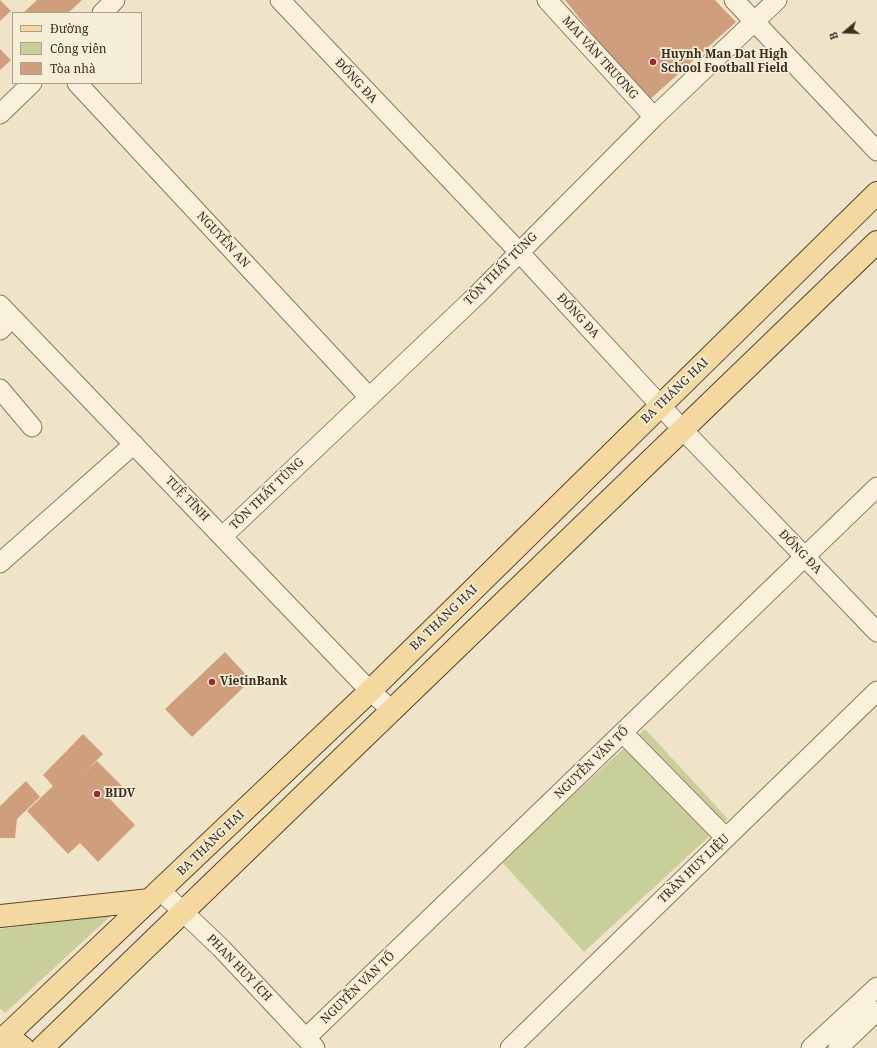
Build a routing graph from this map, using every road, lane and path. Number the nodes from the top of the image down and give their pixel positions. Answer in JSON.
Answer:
{"nodes":[{"id":1,"x":115,"y":0,"type":"edge"},
{"id":2,"x":280,"y":0,"type":"edge"},
{"id":3,"x":547,"y":0,"type":"edge"},
{"id":4,"x":734,"y":0,"type":"edge"},
{"id":5,"x":777,"y":0,"type":"edge"},
{"id":6,"x":103,"y":12,"type":"edge"},
{"id":7,"x":755,"y":22,"type":"junction"},
{"id":8,"x":31,"y":84,"type":"edge"},
{"id":9,"x":78,"y":84,"type":"edge"},
{"id":10,"x":0,"y":114,"type":"edge"},
{"id":11,"x":654,"y":117,"type":"junction"},
{"id":12,"x":877,"y":151,"type":"edge"},
{"id":13,"x":877,"y":194,"type":"edge"},
{"id":14,"x":877,"y":242,"type":"edge"},
{"id":15,"x":519,"y":252,"type":"junction"},
{"id":16,"x":4,"y":317,"type":"edge"},
{"id":17,"x":0,"y":389,"type":"edge"},
{"id":18,"x":369,"y":397,"type":"junction"},
{"id":19,"x":662,"y":405,"type":"junction"},
{"id":20,"x":32,"y":427,"type":"dead end"},
{"id":21,"x":683,"y":430,"type":"junction"},
{"id":22,"x":134,"y":444,"type":"junction"},
{"id":23,"x":877,"y":487,"type":"edge"},
{"id":24,"x":223,"y":536,"type":"junction"},
{"id":25,"x":805,"y":557,"type":"junction"},
{"id":26,"x":0,"y":563,"type":"edge"},
{"id":27,"x":877,"y":632,"type":"edge"},
{"id":28,"x":370,"y":691,"type":"junction"},
{"id":29,"x":877,"y":691,"type":"edge"},
{"id":30,"x":392,"y":710,"type":"junction"},
{"id":31,"x":623,"y":732,"type":"junction"},
{"id":32,"x":726,"y":838,"type":"junction"},
{"id":33,"x":155,"y":896,"type":"junction"},
{"id":34,"x":184,"y":912,"type":"junction"},
{"id":35,"x":0,"y":916,"type":"edge"},
{"id":36,"x":877,"y":987,"type":"edge"},
{"id":37,"x":877,"y":1011,"type":"edge"},
{"id":38,"x":10,"y":1041,"type":"edge"},
{"id":39,"x":310,"y":1043,"type":"edge"},
{"id":40,"x":841,"y":1047,"type":"edge"},
{"id":41,"x":42,"y":1048,"type":"edge"},
{"id":42,"x":510,"y":1048,"type":"edge"},
{"id":43,"x":811,"y":1048,"type":"edge"}],
"edges":[{"from":1,"to":6,"type":"street"},
{"from":2,"to":15,"type":"street","name":"ĐỐNG ĐA"},
{"from":3,"to":11,"type":"street","name":"MAI VĂN TRƯƠNG"},
{"from":4,"to":7,"type":"street"},
{"from":5,"to":7,"type":"street","name":"TÔN THẤT TÙNG"},
{"from":7,"to":11,"type":"street","name":"TÔN THẤT TÙNG"},
{"from":7,"to":12,"type":"street"},
{"from":8,"to":10,"type":"street"},
{"from":9,"to":18,"type":"street","name":"NGUYỄN AN"},
{"from":11,"to":15,"type":"street","name":"TÔN THẤT TÙNG"},
{"from":13,"to":19,"type":"main road","name":"BA THÁNG HAI"},
{"from":14,"to":21,"type":"main road"},
{"from":15,"to":18,"type":"street","name":"TÔN THẤT TÙNG"},
{"from":15,"to":19,"type":"street","name":"ĐỐNG ĐA"},
{"from":16,"to":22,"type":"street","name":"TUỆ TĨNH"},
{"from":17,"to":20,"type":"street"},
{"from":18,"to":24,"type":"street","name":"TÔN THẤT TÙNG"},
{"from":19,"to":21,"type":"street","name":"ĐỐNG ĐA"},
{"from":19,"to":28,"type":"main road","name":"BA THÁNG HAI"},
{"from":21,"to":25,"type":"street","name":"ĐỐNG ĐA"},
{"from":21,"to":30,"type":"main road"},
{"from":22,"to":24,"type":"street","name":"TUỆ TĨNH"},
{"from":22,"to":26,"type":"street"},
{"from":23,"to":25,"type":"street","name":"NGUYỄN VĂN TỐ"},
{"from":24,"to":28,"type":"street","name":"TUỆ TĨNH"},
{"from":25,"to":27,"type":"street","name":"ĐỐNG ĐA"},
{"from":25,"to":31,"type":"street","name":"NGUYỄN VĂN TỐ"},
{"from":28,"to":30,"type":"street","name":"TUỆ TĨNH"},
{"from":28,"to":33,"type":"main road","name":"BA THÁNG HAI"},
{"from":29,"to":32,"type":"street","name":"TRẦN HUY LIỆU"},
{"from":30,"to":34,"type":"main road"},
{"from":31,"to":32,"type":"street"},
{"from":31,"to":39,"type":"street","name":"NGUYỄN VĂN TỐ"},
{"from":32,"to":42,"type":"street","name":"TRẦN HUY LIỆU"},
{"from":33,"to":34,"type":"street","name":"PHAN HUY ÍCH"},
{"from":33,"to":35,"type":"main road"},
{"from":33,"to":38,"type":"main road","name":"BA THÁNG HAI"},
{"from":34,"to":39,"type":"street","name":"PHAN HUY ÍCH"},
{"from":34,"to":41,"type":"main road"},
{"from":36,"to":43,"type":"street"},
{"from":37,"to":40,"type":"street"}]}
